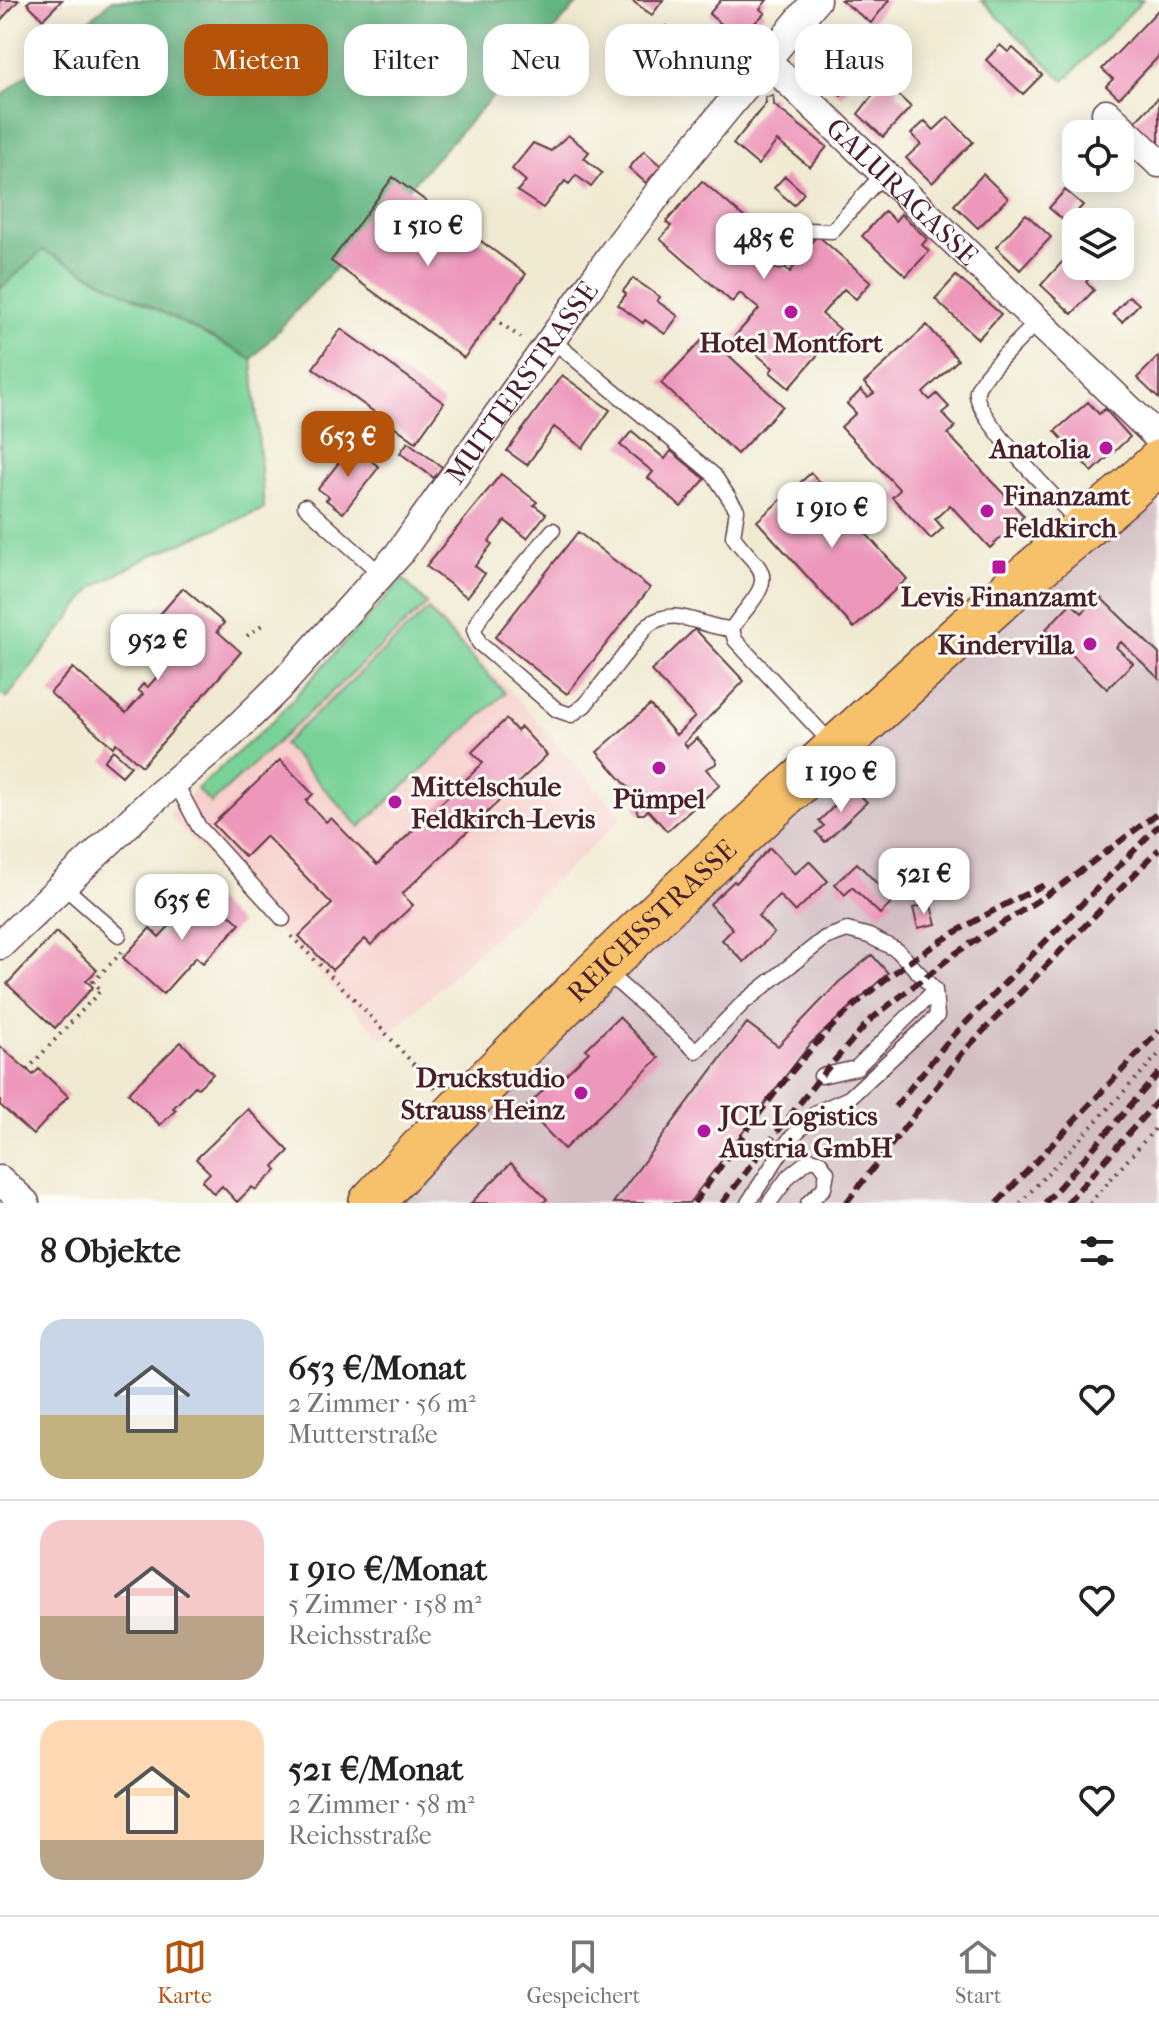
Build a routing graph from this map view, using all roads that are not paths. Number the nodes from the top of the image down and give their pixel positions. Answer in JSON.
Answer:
{"nodes":[{"id":1,"x":816,"y":0,"type":"edge"},
{"id":2,"x":779,"y":46,"type":"edge"},
{"id":3,"x":779,"y":72,"type":"edge"},
{"id":4,"x":738,"y":96,"type":"edge"},
{"id":5,"x":1106,"y":113,"type":"dead end"},
{"id":6,"x":1159,"y":163,"type":"edge"},
{"id":7,"x":884,"y":173,"type":"junction"},
{"id":8,"x":780,"y":262,"type":"dead end"},
{"id":9,"x":1038,"y":321,"type":"junction"},
{"id":10,"x":546,"y":346,"type":"junction"},
{"id":11,"x":1159,"y":438,"type":"edge"},
{"id":12,"x":1159,"y":462,"type":"edge"},
{"id":13,"x":305,"y":506,"type":"dead end"},
{"id":14,"x":1085,"y":528,"type":"junction"},
{"id":15,"x":553,"y":530,"type":"dead end"},
{"id":16,"x":382,"y":575,"type":"junction"},
{"id":17,"x":732,"y":629,"type":"junction"},
{"id":18,"x":836,"y":748,"type":"junction"},
{"id":19,"x":175,"y":782,"type":"junction"},
{"id":20,"x":62,"y":885,"type":"junction"},
{"id":21,"x":283,"y":919,"type":"road end"},
{"id":22,"x":119,"y":935,"type":"road end"},
{"id":23,"x":0,"y":945,"type":"edge"},
{"id":24,"x":602,"y":968,"type":"junction"},
{"id":25,"x":935,"y":990,"type":"junction"},
{"id":26,"x":821,"y":1076,"type":"dead end"},
{"id":27,"x":0,"y":1180,"type":"edge"},
{"id":28,"x":25,"y":1203,"type":"edge"},
{"id":29,"x":371,"y":1203,"type":"edge"},
{"id":30,"x":748,"y":1203,"type":"edge"},
{"id":31,"x":769,"y":1203,"type":"edge"},
{"id":32,"x":808,"y":1203,"type":"edge"}],
"edges":[{"from":1,"to":2,"type":"street","name":"MUTTERSTRASSE"},
{"from":3,"to":7,"type":"street","name":"GALURAGASSE"},
{"from":4,"to":10,"type":"street","name":"MUTTERSTRASSE"},
{"from":5,"to":6,"type":"street"},
{"from":7,"to":8,"type":"lane"},
{"from":7,"to":9,"type":"street","name":"GALURAGASSE"},
{"from":9,"to":11,"type":"street","name":"GALURAGASSE"},
{"from":9,"to":14,"type":"lane"},
{"from":10,"to":16,"type":"street","name":"MUTTERSTRASSE"},
{"from":10,"to":17,"type":"lane"},
{"from":12,"to":14,"type":"main road","name":"REICHSSTRASSE"},
{"from":13,"to":16,"type":"lane"},
{"from":14,"to":18,"type":"main road","name":"REICHSSTRASSE"},
{"from":15,"to":17,"type":"lane"},
{"from":16,"to":19,"type":"street","name":"MUTTERSTRASSE"},
{"from":17,"to":18,"type":"lane"},
{"from":18,"to":24,"type":"main road","name":"REICHSSTRASSE"},
{"from":19,"to":20,"type":"street","name":"MUTTERSTRASSE"},
{"from":19,"to":21,"type":"lane"},
{"from":20,"to":22,"type":"lane"},
{"from":20,"to":23,"type":"street","name":"MUTTERSTRASSE"},
{"from":24,"to":25,"type":"lane"},
{"from":24,"to":29,"type":"main road","name":"REICHSSTRASSE"},
{"from":25,"to":26,"type":"lane"},
{"from":25,"to":30,"type":"lane"},
{"from":27,"to":28,"type":"street"},
{"from":31,"to":32,"type":"lane"}]}
